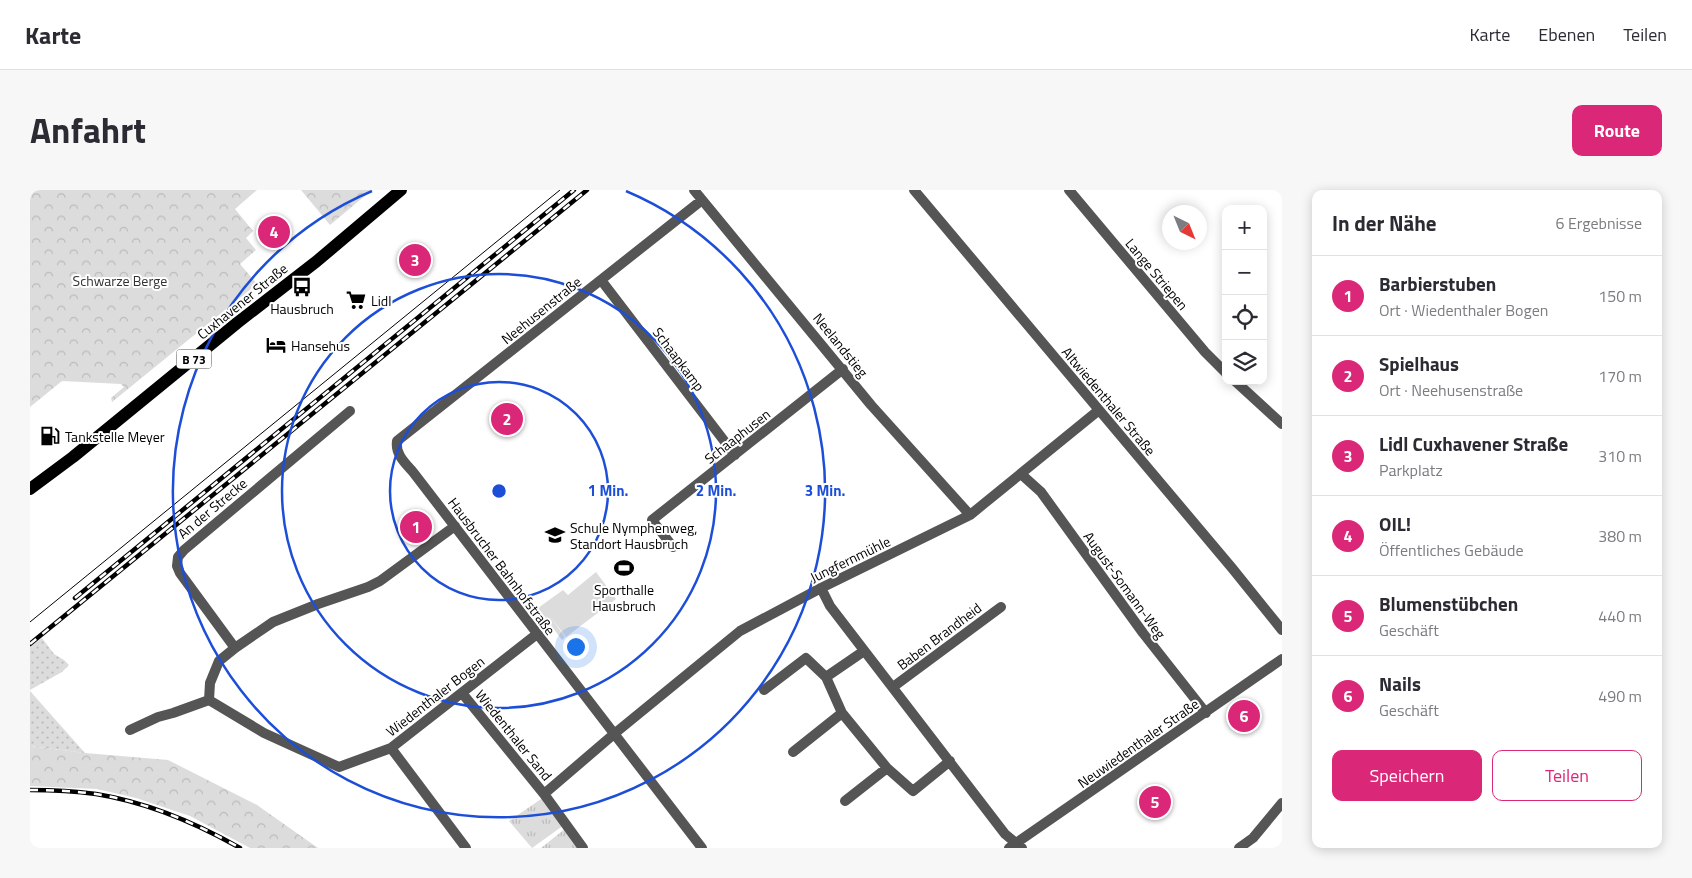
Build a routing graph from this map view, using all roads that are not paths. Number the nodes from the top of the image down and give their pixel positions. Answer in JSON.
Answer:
{"nodes":[{"id":1,"x":401,"y":190,"type":"edge"},
{"id":2,"x":694,"y":190,"type":"edge"},
{"id":3,"x":914,"y":190,"type":"edge"},
{"id":4,"x":1069,"y":190,"type":"edge"},
{"id":5,"x":702,"y":200,"type":"junction"},
{"id":6,"x":601,"y":280,"type":"junction"},
{"id":7,"x":843,"y":369,"type":"junction"},
{"id":8,"x":1222,"y":369,"type":"edge"},
{"id":9,"x":1239,"y":385,"type":"edge"},
{"id":10,"x":1099,"y":410,"type":"junction"},
{"id":11,"x":350,"y":411,"type":"dead end"},
{"id":12,"x":1282,"y":424,"type":"edge"},
{"id":13,"x":397,"y":441,"type":"joint"},
{"id":14,"x":735,"y":455,"type":"junction"},
{"id":15,"x":1021,"y":474,"type":"junction"},
{"id":16,"x":30,"y":490,"type":"edge"},
{"id":17,"x":970,"y":515,"type":"junction"},
{"id":18,"x":455,"y":526,"type":"junction"},
{"id":19,"x":673,"y":548,"type":"dead end"},
{"id":20,"x":821,"y":588,"type":"junction"},
{"id":21,"x":1001,"y":607,"type":"dead end"},
{"id":22,"x":1282,"y":630,"type":"edge"},
{"id":23,"x":537,"y":634,"type":"junction"},
{"id":24,"x":235,"y":648,"type":"junction"},
{"id":25,"x":864,"y":650,"type":"junction"},
{"id":26,"x":1282,"y":659,"type":"edge"},
{"id":27,"x":826,"y":677,"type":"junction"},
{"id":28,"x":893,"y":687,"type":"junction"},
{"id":29,"x":764,"y":690,"type":"dead end"},
{"id":30,"x":462,"y":693,"type":"junction"},
{"id":31,"x":209,"y":700,"type":"junction"},
{"id":32,"x":842,"y":713,"type":"junction"},
{"id":33,"x":1206,"y":713,"type":"junction"},
{"id":34,"x":130,"y":730,"type":"dead end"},
{"id":35,"x":614,"y":734,"type":"junction"},
{"id":36,"x":391,"y":748,"type":"junction"},
{"id":37,"x":793,"y":752,"type":"dead end"},
{"id":38,"x":950,"y":761,"type":"junction"},
{"id":39,"x":887,"y":768,"type":"junction"},
{"id":40,"x":544,"y":794,"type":"junction"},
{"id":41,"x":845,"y":801,"type":"dead end"},
{"id":42,"x":1282,"y":803,"type":"edge"},
{"id":43,"x":1016,"y":846,"type":"edge"},
{"id":44,"x":466,"y":848,"type":"edge"},
{"id":45,"x":583,"y":848,"type":"edge"},
{"id":46,"x":702,"y":848,"type":"edge"},
{"id":47,"x":1239,"y":848,"type":"edge"}],
"edges":[{"from":1,"to":16,"type":"main road","name":"Cuxhavener Straße","number":"B 73"},
{"from":2,"to":5,"type":"street","name":"Neelandstieg"},
{"from":3,"to":10,"type":"street","name":"Altwiedenthaler Straße"},
{"from":4,"to":8,"type":"street","name":"Lange Striepen"},
{"from":5,"to":6,"type":"street","name":"Neehusenstraße"},
{"from":5,"to":7,"type":"street","name":"Neelandstieg"},
{"from":6,"to":13,"type":"street","name":"Neehusenstraße"},
{"from":6,"to":14,"type":"street","name":"Schaapkamp"},
{"from":7,"to":14,"type":"street","name":"Schaaphusen"},
{"from":7,"to":17,"type":"street","name":"Neelandstieg"},
{"from":9,"to":12,"type":"street"},
{"from":10,"to":15,"type":"street","name":"Jungfernmühle"},
{"from":10,"to":22,"type":"street","name":"Altwiedenthaler Straße"},
{"from":11,"to":24,"type":"street","name":"An der Strecke"},
{"from":13,"to":18,"type":"street","name":"Hausbrucher Bahnhofstraße"},
{"from":14,"to":19,"type":"street","name":"Schaaphusen"},
{"from":15,"to":17,"type":"street","name":"Jungfernmühle"},
{"from":15,"to":33,"type":"street","name":"August-Somann-Weg"},
{"from":17,"to":20,"type":"street","name":"Jungfernmühle"},
{"from":18,"to":23,"type":"street","name":"Hausbrucher Bahnhofstraße"},
{"from":18,"to":24,"type":"street"},
{"from":20,"to":25,"type":"street","name":"Baben Brandheid"},
{"from":20,"to":35,"type":"street","name":"Jungfernmühle"},
{"from":21,"to":28,"type":"street","name":"Baben Brandheid"},
{"from":23,"to":30,"type":"street","name":"Wiedenthaler Bogen"},
{"from":23,"to":35,"type":"street","name":"Hausbrucher Bahnhofstraße"},
{"from":24,"to":31,"type":"street"},
{"from":25,"to":27,"type":"street"},
{"from":25,"to":28,"type":"street","name":"Baben Brandheid"},
{"from":26,"to":33,"type":"street","name":"Neuwiedenthaler Straße"},
{"from":27,"to":29,"type":"street"},
{"from":27,"to":32,"type":"street"},
{"from":28,"to":38,"type":"street","name":"Baben Brandheid"},
{"from":30,"to":36,"type":"street","name":"Wiedenthaler Bogen"},
{"from":30,"to":40,"type":"street","name":"Wiedenthaler Sand"},
{"from":31,"to":34,"type":"street"},
{"from":31,"to":36,"type":"street","name":"Wiedenthaler Bogen"},
{"from":32,"to":37,"type":"street"},
{"from":32,"to":39,"type":"street"},
{"from":33,"to":43,"type":"street","name":"Neuwiedenthaler Straße"},
{"from":35,"to":40,"type":"street","name":"Wiedenthaler Sand"},
{"from":35,"to":46,"type":"street","name":"Hausbrucher Bahnhofstraße"},
{"from":36,"to":44,"type":"street"},
{"from":38,"to":39,"type":"street"},
{"from":38,"to":43,"type":"street","name":"Baben Brandheid"},
{"from":39,"to":41,"type":"street"},
{"from":40,"to":45,"type":"street","name":"Wiedenthaler Sand"},
{"from":42,"to":47,"type":"street"}]}
